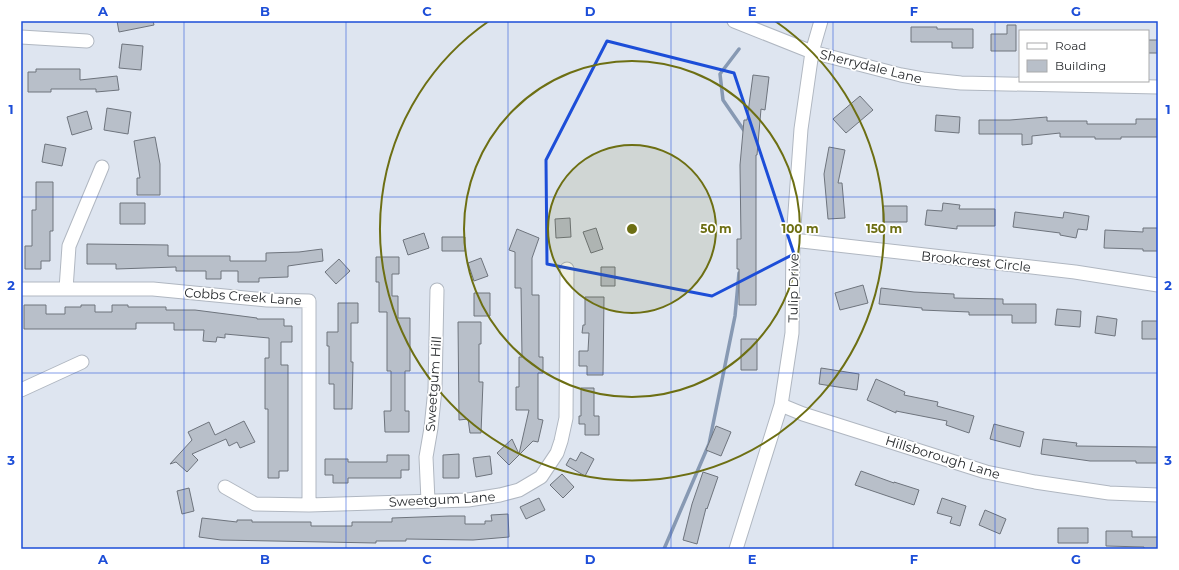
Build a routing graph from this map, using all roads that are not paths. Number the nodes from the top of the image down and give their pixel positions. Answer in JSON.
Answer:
{"nodes":[{"id":1,"x":734,"y":21,"type":"edge"},
{"id":2,"x":820,"y":21,"type":"edge"},
{"id":3,"x":21,"y":37,"type":"edge"},
{"id":4,"x":87,"y":41,"type":"dead end"},
{"id":5,"x":812,"y":52,"type":"junction"},
{"id":6,"x":1158,"y":87,"type":"edge"},
{"id":7,"x":102,"y":167,"type":"dead end"},
{"id":8,"x":793,"y":240,"type":"junction"},
{"id":9,"x":567,"y":269,"type":"dead end"},
{"id":10,"x":1158,"y":285,"type":"edge"},
{"id":11,"x":21,"y":289,"type":"edge"},
{"id":12,"x":66,"y":289,"type":"junction"},
{"id":13,"x":437,"y":290,"type":"dead end"},
{"id":14,"x":82,"y":362,"type":"dead end"},
{"id":15,"x":21,"y":390,"type":"edge"},
{"id":16,"x":781,"y":405,"type":"junction"},
{"id":17,"x":225,"y":487,"type":"dead end"},
{"id":18,"x":1158,"y":495,"type":"edge"},
{"id":19,"x":428,"y":501,"type":"junction"},
{"id":20,"x":309,"y":505,"type":"junction"},
{"id":21,"x":736,"y":549,"type":"edge"}],
"edges":[{"from":1,"to":5,"type":"street","name":"Sherrydale Lane"},
{"from":2,"to":5,"type":"street","name":"Tulip Drive"},
{"from":3,"to":4,"type":"street"},
{"from":5,"to":6,"type":"street","name":"Sherrydale Lane"},
{"from":5,"to":8,"type":"street","name":"Tulip Drive"},
{"from":7,"to":12,"type":"street"},
{"from":8,"to":10,"type":"street","name":"Brookcrest Circle"},
{"from":8,"to":16,"type":"street","name":"Tulip Drive"},
{"from":9,"to":19,"type":"street","name":"Sweetgum Lane"},
{"from":11,"to":12,"type":"street","name":"Cobbs Creek Lane"},
{"from":12,"to":20,"type":"street","name":"Cobbs Creek Lane"},
{"from":13,"to":19,"type":"street","name":"Sweetgum Hill"},
{"from":14,"to":15,"type":"street"},
{"from":16,"to":18,"type":"street","name":"Hillsborough Lane"},
{"from":16,"to":21,"type":"street","name":"Tulip Drive"},
{"from":17,"to":20,"type":"street","name":"Sweetgum Lane"},
{"from":19,"to":20,"type":"street","name":"Sweetgum Lane"}]}
